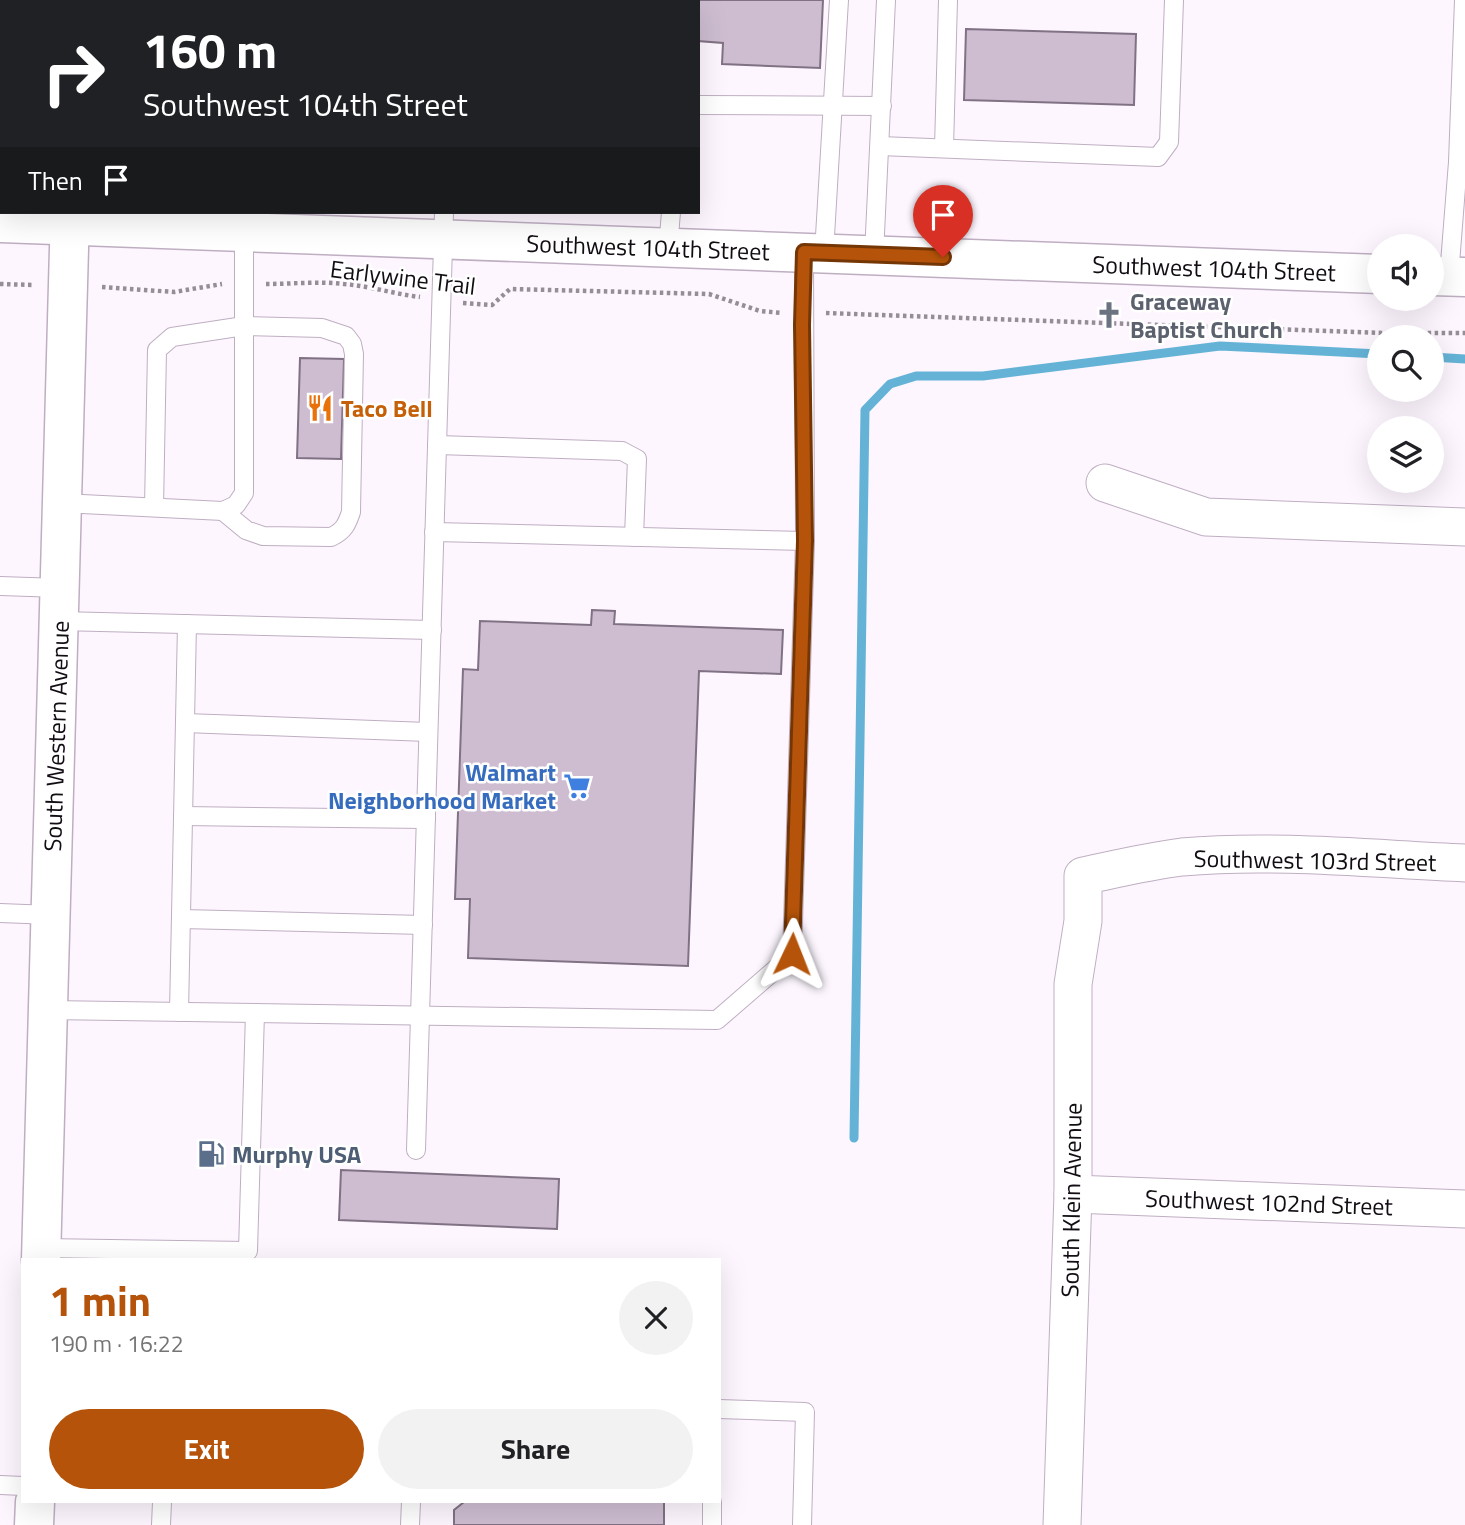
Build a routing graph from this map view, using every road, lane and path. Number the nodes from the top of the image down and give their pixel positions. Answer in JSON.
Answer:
{"nodes":[{"id":1,"x":839,"y":0,"type":"edge"},
{"id":2,"x":886,"y":0,"type":"edge"},
{"id":3,"x":948,"y":0,"type":"edge"},
{"id":4,"x":1174,"y":0,"type":"edge"},
{"id":5,"x":1464,"y":0,"type":"edge"},
{"id":6,"x":700,"y":105,"type":"edge"},
{"id":7,"x":833,"y":106,"type":"junction"},
{"id":8,"x":882,"y":106,"type":"junction"},
{"id":9,"x":880,"y":146,"type":"junction"},
{"id":10,"x":944,"y":148,"type":"junction"},
{"id":11,"x":1462,"y":162,"type":"edge"},
{"id":12,"x":70,"y":218,"type":"edge"},
{"id":13,"x":0,"y":223,"type":"edge"},
{"id":14,"x":443,"y":225,"type":"edge"},
{"id":15,"x":669,"y":230,"type":"edge"},
{"id":16,"x":244,"y":232,"type":"junction"},
{"id":17,"x":814,"y":253,"type":"junction"},
{"id":18,"x":874,"y":255,"type":"junction"},
{"id":19,"x":1367,"y":274,"type":"edge"},
{"id":20,"x":1448,"y":276,"type":"edge"},
{"id":21,"x":0,"y":284,"type":"edge"},
{"id":22,"x":68,"y":285,"type":"junction"},
{"id":23,"x":244,"y":285,"type":"junction"},
{"id":24,"x":441,"y":300,"type":"junction"},
{"id":25,"x":802,"y":314,"type":"junction"},
{"id":26,"x":244,"y":326,"type":"junction"},
{"id":27,"x":1465,"y":333,"type":"edge"},
{"id":28,"x":437,"y":445,"type":"junction"},
{"id":29,"x":1105,"y":483,"type":"dead end"},
{"id":30,"x":62,"y":503,"type":"junction"},
{"id":31,"x":154,"y":507,"type":"junction"},
{"id":32,"x":223,"y":511,"type":"junction"},
{"id":33,"x":1465,"y":527,"type":"edge"},
{"id":34,"x":434,"y":532,"type":"junction"},
{"id":35,"x":634,"y":537,"type":"junction"},
{"id":36,"x":805,"y":541,"type":"junction"},
{"id":37,"x":0,"y":586,"type":"edge"},
{"id":38,"x":59,"y":604,"type":"junction"},
{"id":39,"x":187,"y":624,"type":"junction"},
{"id":40,"x":432,"y":629,"type":"junction"},
{"id":41,"x":185,"y":723,"type":"junction"},
{"id":42,"x":428,"y":732,"type":"junction"},
{"id":43,"x":183,"y":816,"type":"junction"},
{"id":44,"x":426,"y":819,"type":"junction"},
{"id":45,"x":1465,"y":863,"type":"edge"},
{"id":46,"x":1083,"y":876,"type":"joint"},
{"id":47,"x":0,"y":913,"type":"edge"},
{"id":48,"x":51,"y":915,"type":"junction"},
{"id":49,"x":181,"y":919,"type":"junction"},
{"id":50,"x":423,"y":925,"type":"junction"},
{"id":51,"x":48,"y":1010,"type":"junction"},
{"id":52,"x":179,"y":1012,"type":"junction"},
{"id":53,"x":254,"y":1013,"type":"junction"},
{"id":54,"x":420,"y":1016,"type":"junction"},
{"id":55,"x":416,"y":1150,"type":"dead end"},
{"id":56,"x":1073,"y":1194,"type":"junction"},
{"id":57,"x":1465,"y":1209,"type":"edge"},
{"id":58,"x":41,"y":1254,"type":"edge"},
{"id":59,"x":721,"y":1409,"type":"edge"},
{"id":60,"x":0,"y":1485,"type":"edge"},
{"id":61,"x":21,"y":1486,"type":"edge"},
{"id":62,"x":35,"y":1503,"type":"edge"},
{"id":63,"x":162,"y":1503,"type":"edge"},
{"id":64,"x":411,"y":1503,"type":"edge"},
{"id":65,"x":712,"y":1503,"type":"edge"},
{"id":66,"x":34,"y":1525,"type":"edge"},
{"id":67,"x":161,"y":1525,"type":"edge"},
{"id":68,"x":410,"y":1525,"type":"edge"},
{"id":69,"x":712,"y":1525,"type":"edge"},
{"id":70,"x":802,"y":1525,"type":"edge"},
{"id":71,"x":1062,"y":1525,"type":"edge"}],
"edges":[{"from":1,"to":7,"type":"lane"},
{"from":2,"to":8,"type":"lane"},
{"from":3,"to":10,"type":"lane"},
{"from":4,"to":10,"type":"lane"},
{"from":5,"to":11,"type":"lane"},
{"from":6,"to":7,"type":"lane"},
{"from":7,"to":8,"type":"lane"},
{"from":7,"to":17,"type":"lane"},
{"from":8,"to":9,"type":"lane"},
{"from":9,"to":10,"type":"lane"},
{"from":9,"to":18,"type":"lane"},
{"from":11,"to":20,"type":"lane"},
{"from":12,"to":13,"type":"main road","name":"Southwest 104th Street"},
{"from":12,"to":16,"type":"main road","name":"Southwest 104th Street"},
{"from":12,"to":22,"type":"main road","name":"South Western Avenue"},
{"from":14,"to":15,"type":"main road","name":"Southwest 104th Street"},
{"from":14,"to":16,"type":"main road","name":"Southwest 104th Street"},
{"from":14,"to":24,"type":"lane"},
{"from":15,"to":17,"type":"main road","name":"Southwest 104th Street"},
{"from":16,"to":23,"type":"lane"},
{"from":17,"to":18,"type":"main road","name":"Southwest 104th Street"},
{"from":17,"to":25,"type":"lane"},
{"from":18,"to":19,"type":"main road","name":"Southwest 104th Street"},
{"from":21,"to":22,"type":"path","name":"Earlywine Trail"},
{"from":22,"to":23,"type":"path","name":"Earlywine Trail"},
{"from":22,"to":30,"type":"main road","name":"South Western Avenue"},
{"from":23,"to":24,"type":"path","name":"Earlywine Trail"},
{"from":23,"to":26,"type":"lane"},
{"from":24,"to":25,"type":"path","name":"Earlywine Trail"},
{"from":24,"to":28,"type":"lane"},
{"from":25,"to":27,"type":"path","name":"Earlywine Trail"},
{"from":25,"to":36,"type":"lane"},
{"from":26,"to":31,"type":"lane"},
{"from":26,"to":32,"type":"lane"},
{"from":26,"to":32,"type":"lane"},
{"from":28,"to":34,"type":"lane"},
{"from":28,"to":35,"type":"lane"},
{"from":29,"to":33,"type":"street"},
{"from":30,"to":31,"type":"lane"},
{"from":30,"to":38,"type":"main road","name":"South Western Avenue"},
{"from":31,"to":32,"type":"lane"},
{"from":34,"to":35,"type":"lane"},
{"from":34,"to":40,"type":"lane"},
{"from":35,"to":36,"type":"lane"},
{"from":36,"to":54,"type":"lane"},
{"from":37,"to":38,"type":"lane"},
{"from":38,"to":39,"type":"lane"},
{"from":38,"to":48,"type":"main road","name":"South Western Avenue"},
{"from":39,"to":40,"type":"lane"},
{"from":39,"to":41,"type":"lane"},
{"from":40,"to":42,"type":"lane"},
{"from":41,"to":42,"type":"lane"},
{"from":41,"to":43,"type":"lane"},
{"from":42,"to":44,"type":"lane"},
{"from":43,"to":44,"type":"lane"},
{"from":43,"to":49,"type":"lane"},
{"from":44,"to":50,"type":"lane"},
{"from":45,"to":46,"type":"street","name":"Southwest 103rd Street"},
{"from":46,"to":56,"type":"street","name":"South Klein Avenue"},
{"from":47,"to":48,"type":"lane"},
{"from":48,"to":51,"type":"main road","name":"South Western Avenue"},
{"from":49,"to":50,"type":"lane"},
{"from":49,"to":52,"type":"lane"},
{"from":50,"to":54,"type":"lane"},
{"from":51,"to":52,"type":"lane"},
{"from":51,"to":58,"type":"main road","name":"South Western Avenue"},
{"from":52,"to":53,"type":"lane"},
{"from":53,"to":54,"type":"lane"},
{"from":53,"to":58,"type":"lane"},
{"from":54,"to":55,"type":"lane"},
{"from":56,"to":57,"type":"street","name":"Southwest 102nd Street"},
{"from":56,"to":71,"type":"street","name":"South Klein Avenue"},
{"from":59,"to":70,"type":"lane"},
{"from":60,"to":61,"type":"lane"},
{"from":62,"to":66,"type":"main road"},
{"from":63,"to":67,"type":"lane"},
{"from":64,"to":68,"type":"lane"},
{"from":65,"to":69,"type":"lane"}]}
